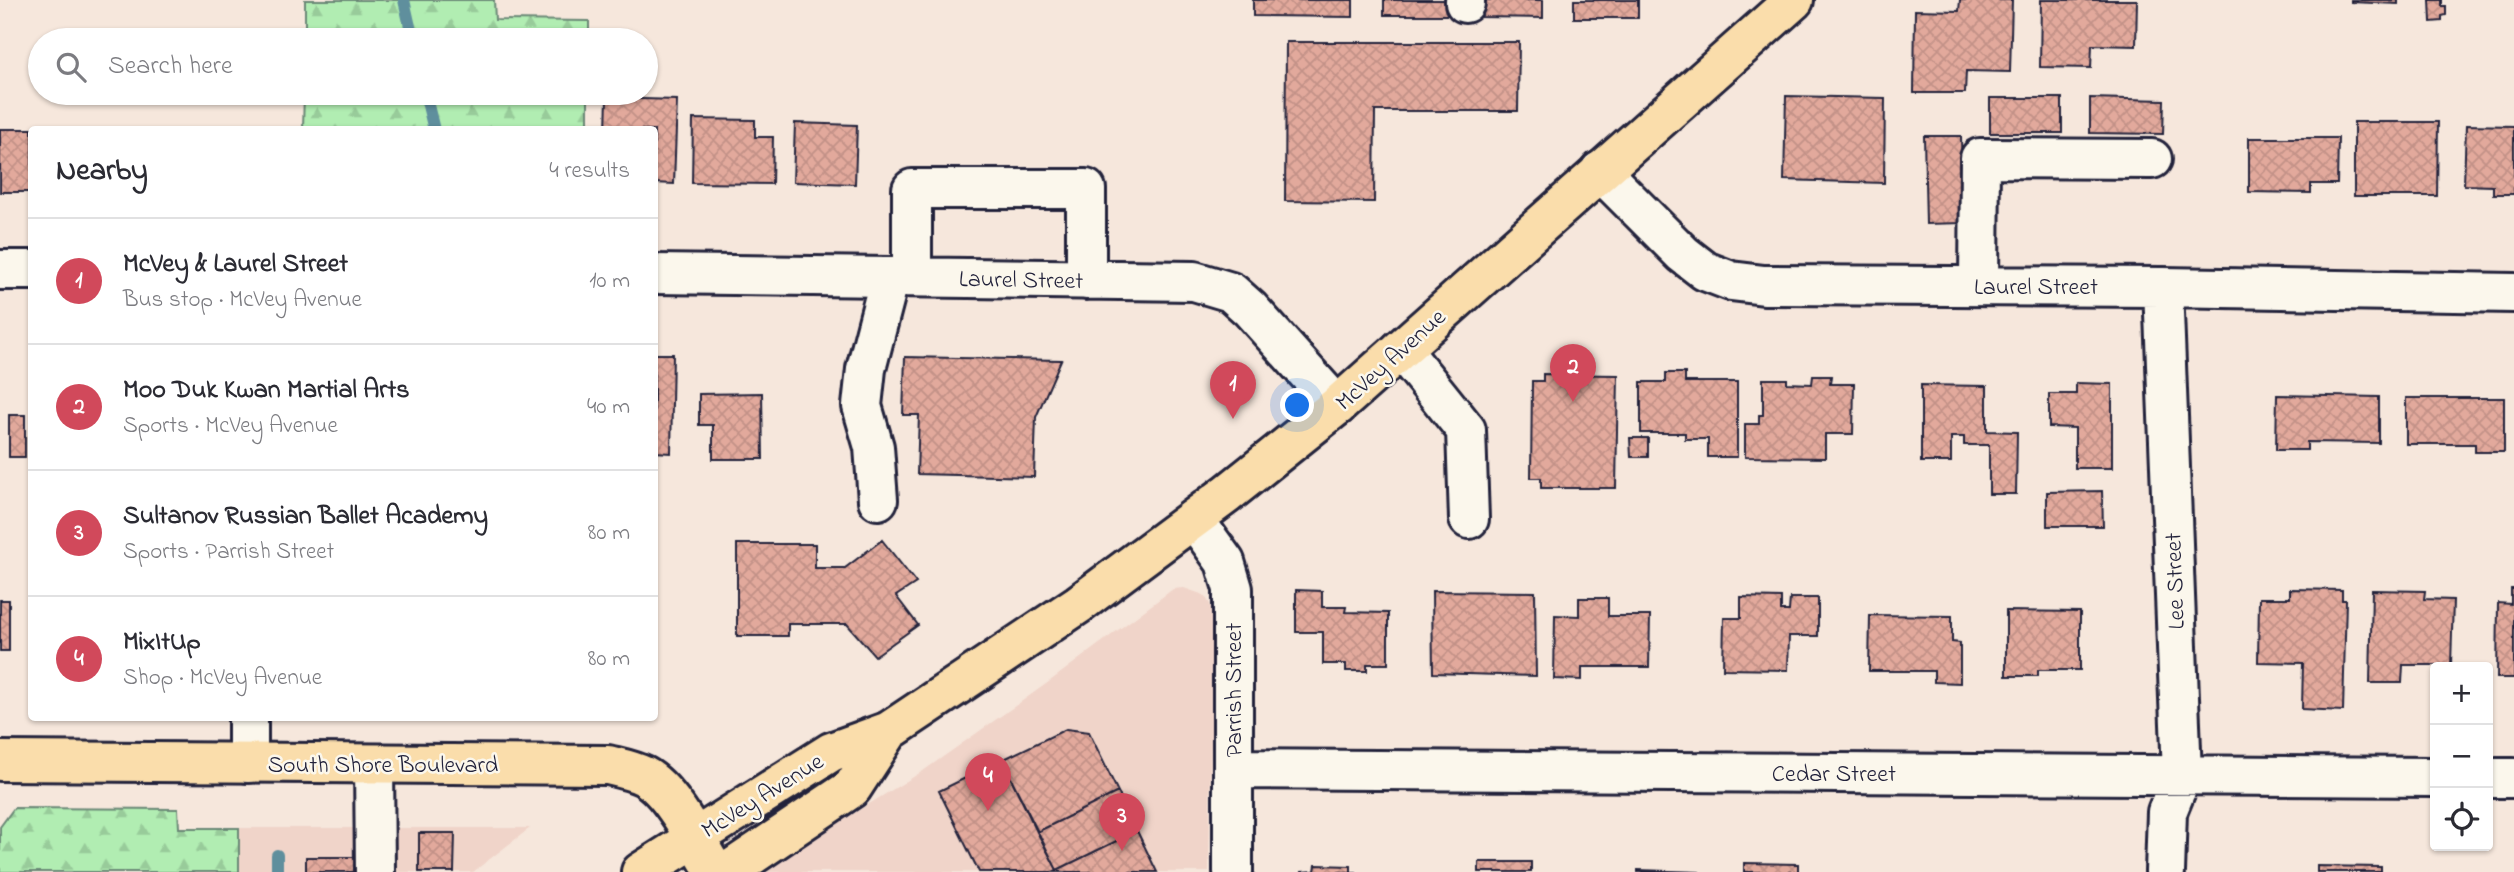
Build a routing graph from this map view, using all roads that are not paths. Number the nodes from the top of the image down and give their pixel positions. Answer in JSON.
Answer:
{"nodes":[{"id":1,"x":1794,"y":0,"type":"edge"},
{"id":2,"x":2152,"y":159,"type":"dead end"},
{"id":3,"x":1600,"y":172,"type":"junction"},
{"id":4,"x":0,"y":270,"type":"edge"},
{"id":5,"x":28,"y":270,"type":"edge"},
{"id":6,"x":658,"y":274,"type":"edge"},
{"id":7,"x":901,"y":277,"type":"junction"},
{"id":8,"x":1086,"y":280,"type":"junction"},
{"id":9,"x":1979,"y":285,"type":"junction"},
{"id":10,"x":2163,"y":287,"type":"junction"},
{"id":11,"x":2514,"y":293,"type":"edge"},
{"id":12,"x":1401,"y":349,"type":"junction"},
{"id":13,"x":1337,"y":406,"type":"junction"},
{"id":14,"x":878,"y":499,"type":"dead end"},
{"id":15,"x":1194,"y":519,"type":"junction"},
{"id":16,"x":1469,"y":519,"type":"dead end"},
{"id":17,"x":248,"y":721,"type":"edge"},
{"id":18,"x":889,"y":731,"type":"junction"},
{"id":19,"x":0,"y":761,"type":"edge"},
{"id":20,"x":248,"y":763,"type":"junction"},
{"id":21,"x":374,"y":764,"type":"junction"},
{"id":22,"x":1233,"y":769,"type":"junction"},
{"id":23,"x":2182,"y":775,"type":"junction"},
{"id":24,"x":2430,"y":777,"type":"edge"},
{"id":25,"x":2493,"y":778,"type":"edge"},
{"id":26,"x":2514,"y":778,"type":"edge"},
{"id":27,"x":694,"y":839,"type":"junction"},
{"id":28,"x":375,"y":872,"type":"edge"},
{"id":29,"x":641,"y":872,"type":"edge"},
{"id":30,"x":715,"y":872,"type":"edge"},
{"id":31,"x":727,"y":872,"type":"edge"},
{"id":32,"x":1233,"y":872,"type":"edge"},
{"id":33,"x":2165,"y":872,"type":"edge"}],
"edges":[{"from":1,"to":3,"type":"main road","name":"McVey Avenue"},
{"from":2,"to":9,"type":"street"},
{"from":3,"to":9,"type":"street","name":"Laurel Street"},
{"from":3,"to":12,"type":"main road","name":"McVey Avenue"},
{"from":4,"to":5,"type":"street"},
{"from":6,"to":7,"type":"street","name":"Laurel Street"},
{"from":7,"to":8,"type":"street","name":"Laurel Street"},
{"from":7,"to":8,"type":"street"},
{"from":7,"to":14,"type":"street"},
{"from":8,"to":13,"type":"street","name":"Laurel Street"},
{"from":9,"to":10,"type":"street","name":"Laurel Street"},
{"from":10,"to":11,"type":"street","name":"Laurel Street"},
{"from":10,"to":23,"type":"street","name":"Lee Street"},
{"from":12,"to":13,"type":"main road","name":"McVey Avenue"},
{"from":12,"to":16,"type":"street"},
{"from":13,"to":15,"type":"main road","name":"McVey Avenue"},
{"from":15,"to":18,"type":"main road","name":"McVey Avenue"},
{"from":15,"to":22,"type":"street","name":"Parrish Street"},
{"from":17,"to":20,"type":"street"},
{"from":18,"to":27,"type":"main road","name":"McVey Avenue"},
{"from":18,"to":31,"type":"main road","name":"McVey Avenue"},
{"from":19,"to":20,"type":"main road","name":"South Shore Boulevard"},
{"from":20,"to":21,"type":"main road","name":"South Shore Boulevard"},
{"from":21,"to":27,"type":"main road","name":"South Shore Boulevard"},
{"from":21,"to":28,"type":"street"},
{"from":22,"to":23,"type":"street","name":"Cedar Street"},
{"from":22,"to":32,"type":"street","name":"Parrish Street"},
{"from":23,"to":24,"type":"street","name":"Cedar Street"},
{"from":23,"to":33,"type":"street","name":"Lee Street"},
{"from":25,"to":26,"type":"street"},
{"from":27,"to":29,"type":"main road","name":"McVey Avenue"},
{"from":27,"to":30,"type":"main road","name":"South Shore Boulevard"}]}
